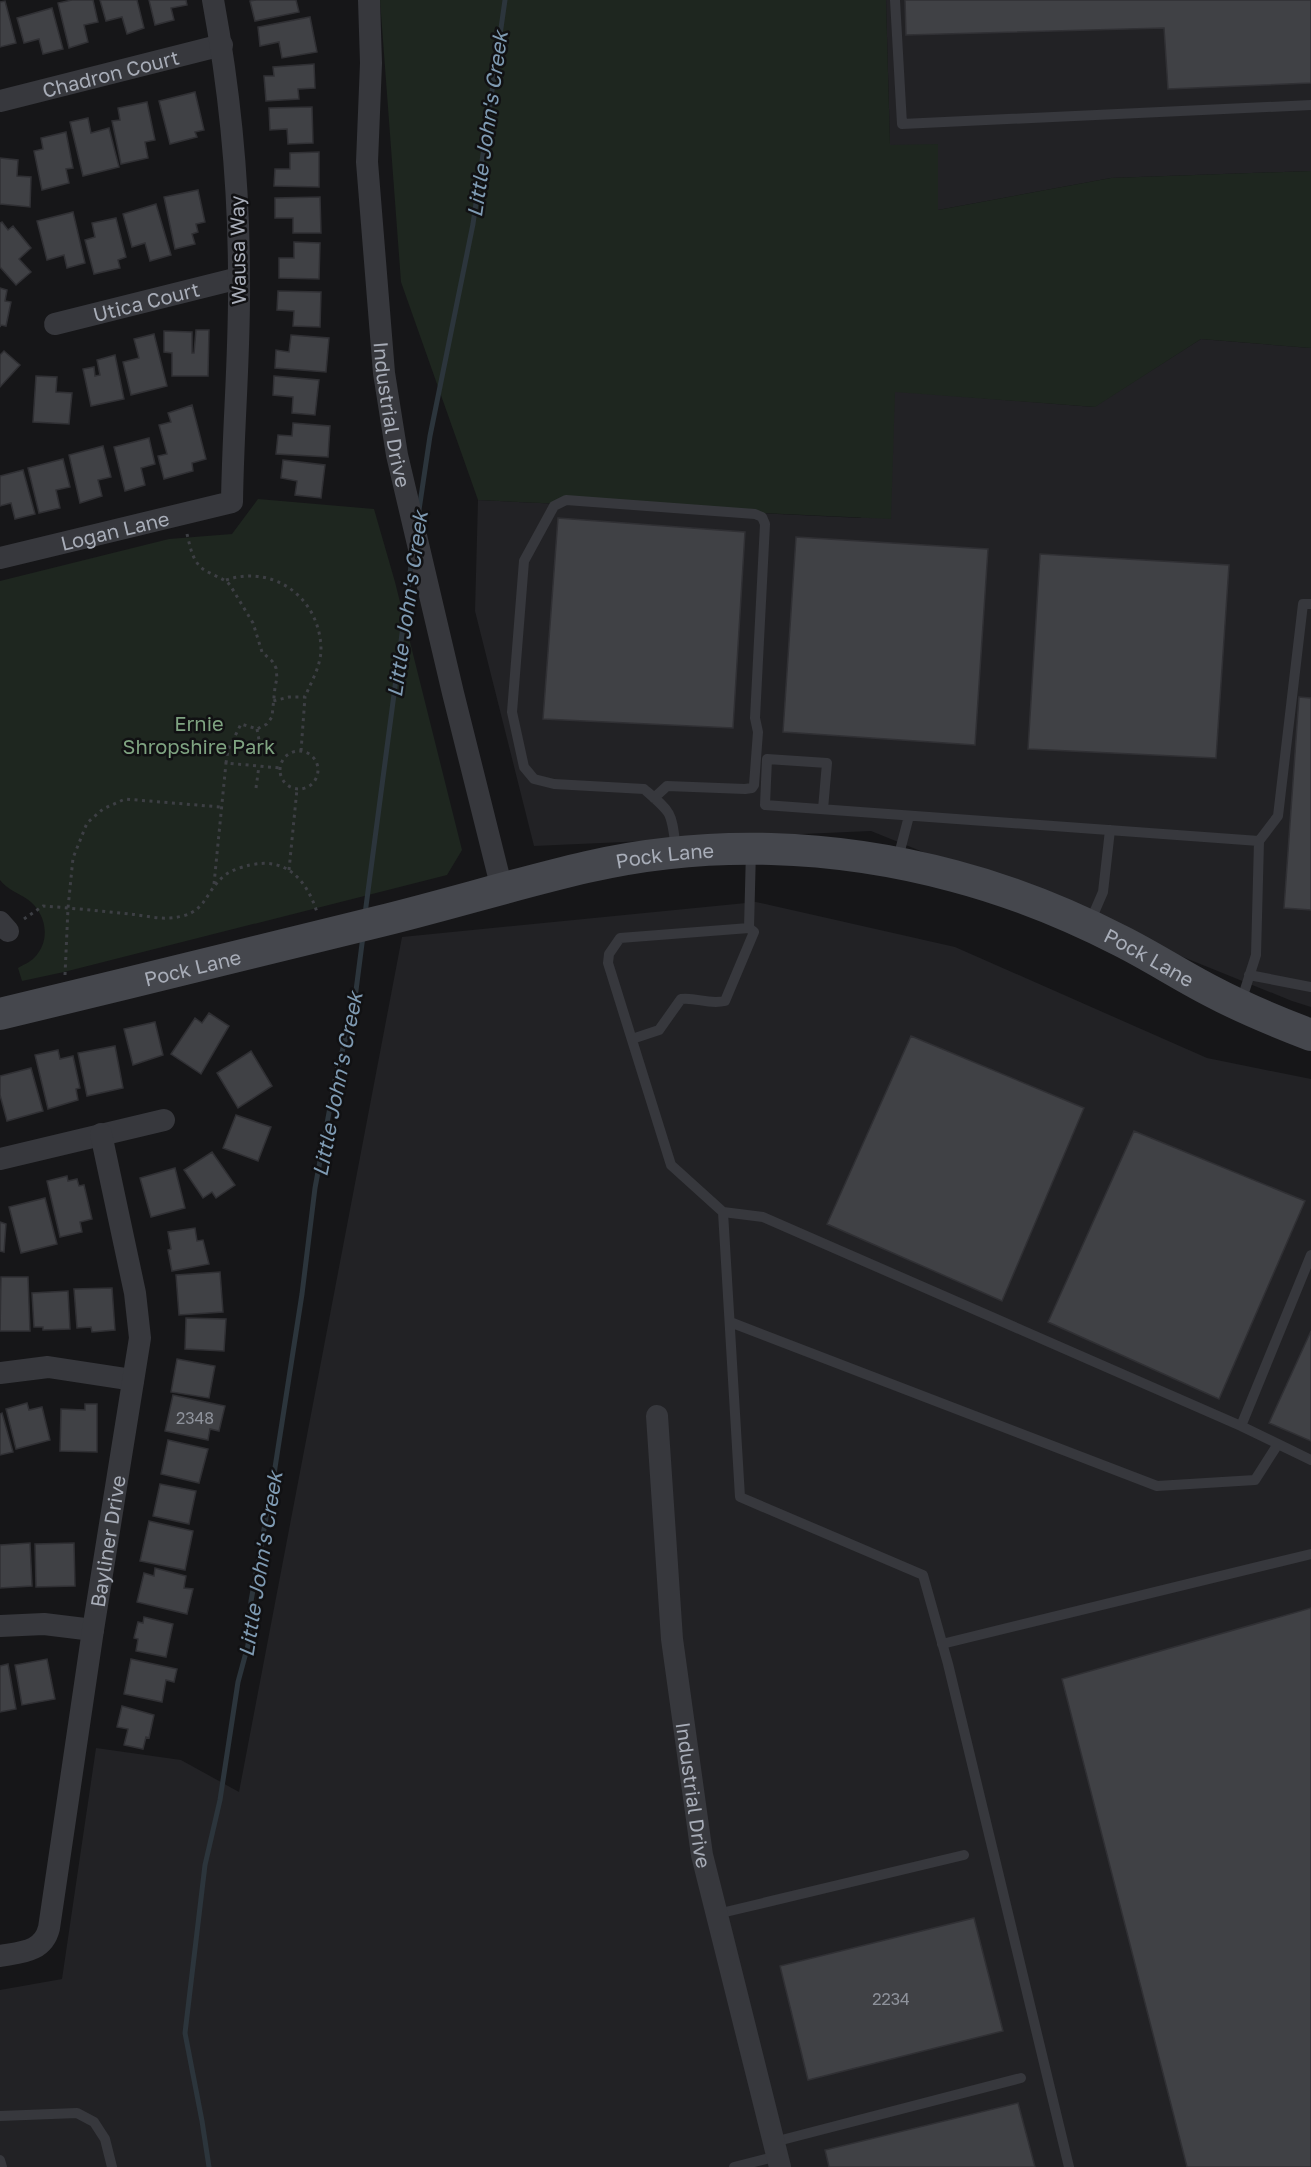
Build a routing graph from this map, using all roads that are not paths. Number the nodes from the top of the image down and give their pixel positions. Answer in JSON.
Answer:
{"nodes":[{"id":1,"x":213,"y":0,"type":"edge"},
{"id":2,"x":369,"y":0,"type":"edge"},
{"id":3,"x":895,"y":0,"type":"edge"},
{"id":4,"x":222,"y":45,"type":"junction"},
{"id":5,"x":0,"y":101,"type":"edge"},
{"id":6,"x":1311,"y":105,"type":"edge"},
{"id":7,"x":239,"y":278,"type":"junction"},
{"id":8,"x":55,"y":324,"type":"dead end"},
{"id":9,"x":232,"y":502,"type":"joint"},
{"id":10,"x":0,"y":558,"type":"edge"},
{"id":11,"x":1311,"y":604,"type":"edge"},
{"id":12,"x":654,"y":798,"type":"junction"},
{"id":13,"x":823,"y":809,"type":"junction"},
{"id":14,"x":909,"y":816,"type":"junction"},
{"id":15,"x":1110,"y":830,"type":"junction"},
{"id":16,"x":1259,"y":841,"type":"junction"},
{"id":17,"x":751,"y":849,"type":"junction"},
{"id":18,"x":676,"y":852,"type":"junction"},
{"id":19,"x":897,"y":862,"type":"junction"},
{"id":20,"x":502,"y":889,"type":"junction"},
{"id":21,"x":1088,"y":925,"type":"junction"},
{"id":22,"x":749,"y":928,"type":"junction"},
{"id":23,"x":1249,"y":975,"type":"junction"},
{"id":24,"x":1311,"y":987,"type":"edge"},
{"id":25,"x":1240,"y":1005,"type":"junction"},
{"id":26,"x":0,"y":1014,"type":"edge"},
{"id":27,"x":1311,"y":1035,"type":"edge"},
{"id":28,"x":632,"y":1039,"type":"junction"},
{"id":29,"x":164,"y":1119,"type":"dead end"},
{"id":30,"x":101,"y":1134,"type":"junction"},
{"id":31,"x":0,"y":1159,"type":"edge"},
{"id":32,"x":723,"y":1212,"type":"junction"},
{"id":33,"x":1311,"y":1255,"type":"edge"},
{"id":34,"x":730,"y":1322,"type":"junction"},
{"id":35,"x":0,"y":1373,"type":"edge"},
{"id":36,"x":133,"y":1380,"type":"junction"},
{"id":37,"x":657,"y":1416,"type":"dead end"},
{"id":38,"x":1241,"y":1426,"type":"junction"},
{"id":39,"x":1278,"y":1444,"type":"junction"},
{"id":40,"x":1311,"y":1460,"type":"edge"},
{"id":41,"x":1311,"y":1554,"type":"edge"},
{"id":42,"x":0,"y":1626,"type":"edge"},
{"id":43,"x":93,"y":1630,"type":"junction"},
{"id":44,"x":942,"y":1644,"type":"junction"},
{"id":45,"x":964,"y":1855,"type":"dead end"},
{"id":46,"x":717,"y":1914,"type":"junction"},
{"id":47,"x":0,"y":1956,"type":"edge"},
{"id":48,"x":1021,"y":2078,"type":"dead end"},
{"id":49,"x":0,"y":2116,"type":"edge"},
{"id":50,"x":777,"y":2155,"type":"edge"},
{"id":51,"x":0,"y":2160,"type":"edge"},
{"id":52,"x":2,"y":2167,"type":"edge"},
{"id":53,"x":112,"y":2167,"type":"edge"},
{"id":54,"x":734,"y":2167,"type":"edge"},
{"id":55,"x":1069,"y":2167,"type":"edge"}],
"edges":[{"from":1,"to":4,"type":"street","name":"Wausa Way"},
{"from":2,"to":20,"type":"street","name":"Industrial Drive"},
{"from":3,"to":6,"type":"lane"},
{"from":4,"to":5,"type":"street","name":"Chadron Court"},
{"from":4,"to":7,"type":"street","name":"Wausa Way"},
{"from":7,"to":8,"type":"street","name":"Utica Court"},
{"from":7,"to":9,"type":"street","name":"Wausa Way"},
{"from":9,"to":10,"type":"street","name":"Logan Lane"},
{"from":11,"to":16,"type":"lane"},
{"from":12,"to":12,"type":"lane"},
{"from":12,"to":18,"type":"lane"},
{"from":13,"to":13,"type":"lane"},
{"from":13,"to":14,"type":"lane"},
{"from":14,"to":15,"type":"lane"},
{"from":14,"to":19,"type":"lane"},
{"from":15,"to":16,"type":"lane"},
{"from":15,"to":21,"type":"lane"},
{"from":16,"to":23,"type":"lane"},
{"from":17,"to":18,"type":"street","name":"Pock Lane"},
{"from":17,"to":19,"type":"street","name":"Pock Lane"},
{"from":17,"to":22,"type":"lane"},
{"from":18,"to":20,"type":"street","name":"Pock Lane"},
{"from":19,"to":21,"type":"street","name":"Pock Lane"},
{"from":20,"to":26,"type":"street","name":"Pock Lane"},
{"from":21,"to":25,"type":"street","name":"Pock Lane"},
{"from":22,"to":28,"type":"lane"},
{"from":22,"to":28,"type":"lane"},
{"from":23,"to":24,"type":"lane"},
{"from":23,"to":25,"type":"lane"},
{"from":25,"to":27,"type":"street","name":"Pock Lane"},
{"from":28,"to":32,"type":"lane"},
{"from":29,"to":30,"type":"street"},
{"from":30,"to":31,"type":"street"},
{"from":30,"to":36,"type":"street","name":"Bayliner Drive"},
{"from":32,"to":34,"type":"lane"},
{"from":32,"to":38,"type":"lane"},
{"from":33,"to":38,"type":"lane"},
{"from":34,"to":39,"type":"lane"},
{"from":34,"to":44,"type":"lane"},
{"from":35,"to":36,"type":"street"},
{"from":36,"to":43,"type":"street","name":"Bayliner Drive"},
{"from":37,"to":46,"type":"street","name":"Industrial Drive"},
{"from":38,"to":39,"type":"lane"},
{"from":39,"to":40,"type":"lane"},
{"from":41,"to":44,"type":"lane"},
{"from":42,"to":43,"type":"street"},
{"from":43,"to":47,"type":"street","name":"Bayliner Drive"},
{"from":44,"to":55,"type":"lane"},
{"from":45,"to":46,"type":"lane"},
{"from":46,"to":50,"type":"street","name":"Industrial Drive"},
{"from":48,"to":50,"type":"lane"},
{"from":49,"to":53,"type":"lane"},
{"from":50,"to":54,"type":"lane"},
{"from":51,"to":52,"type":"lane"}]}
